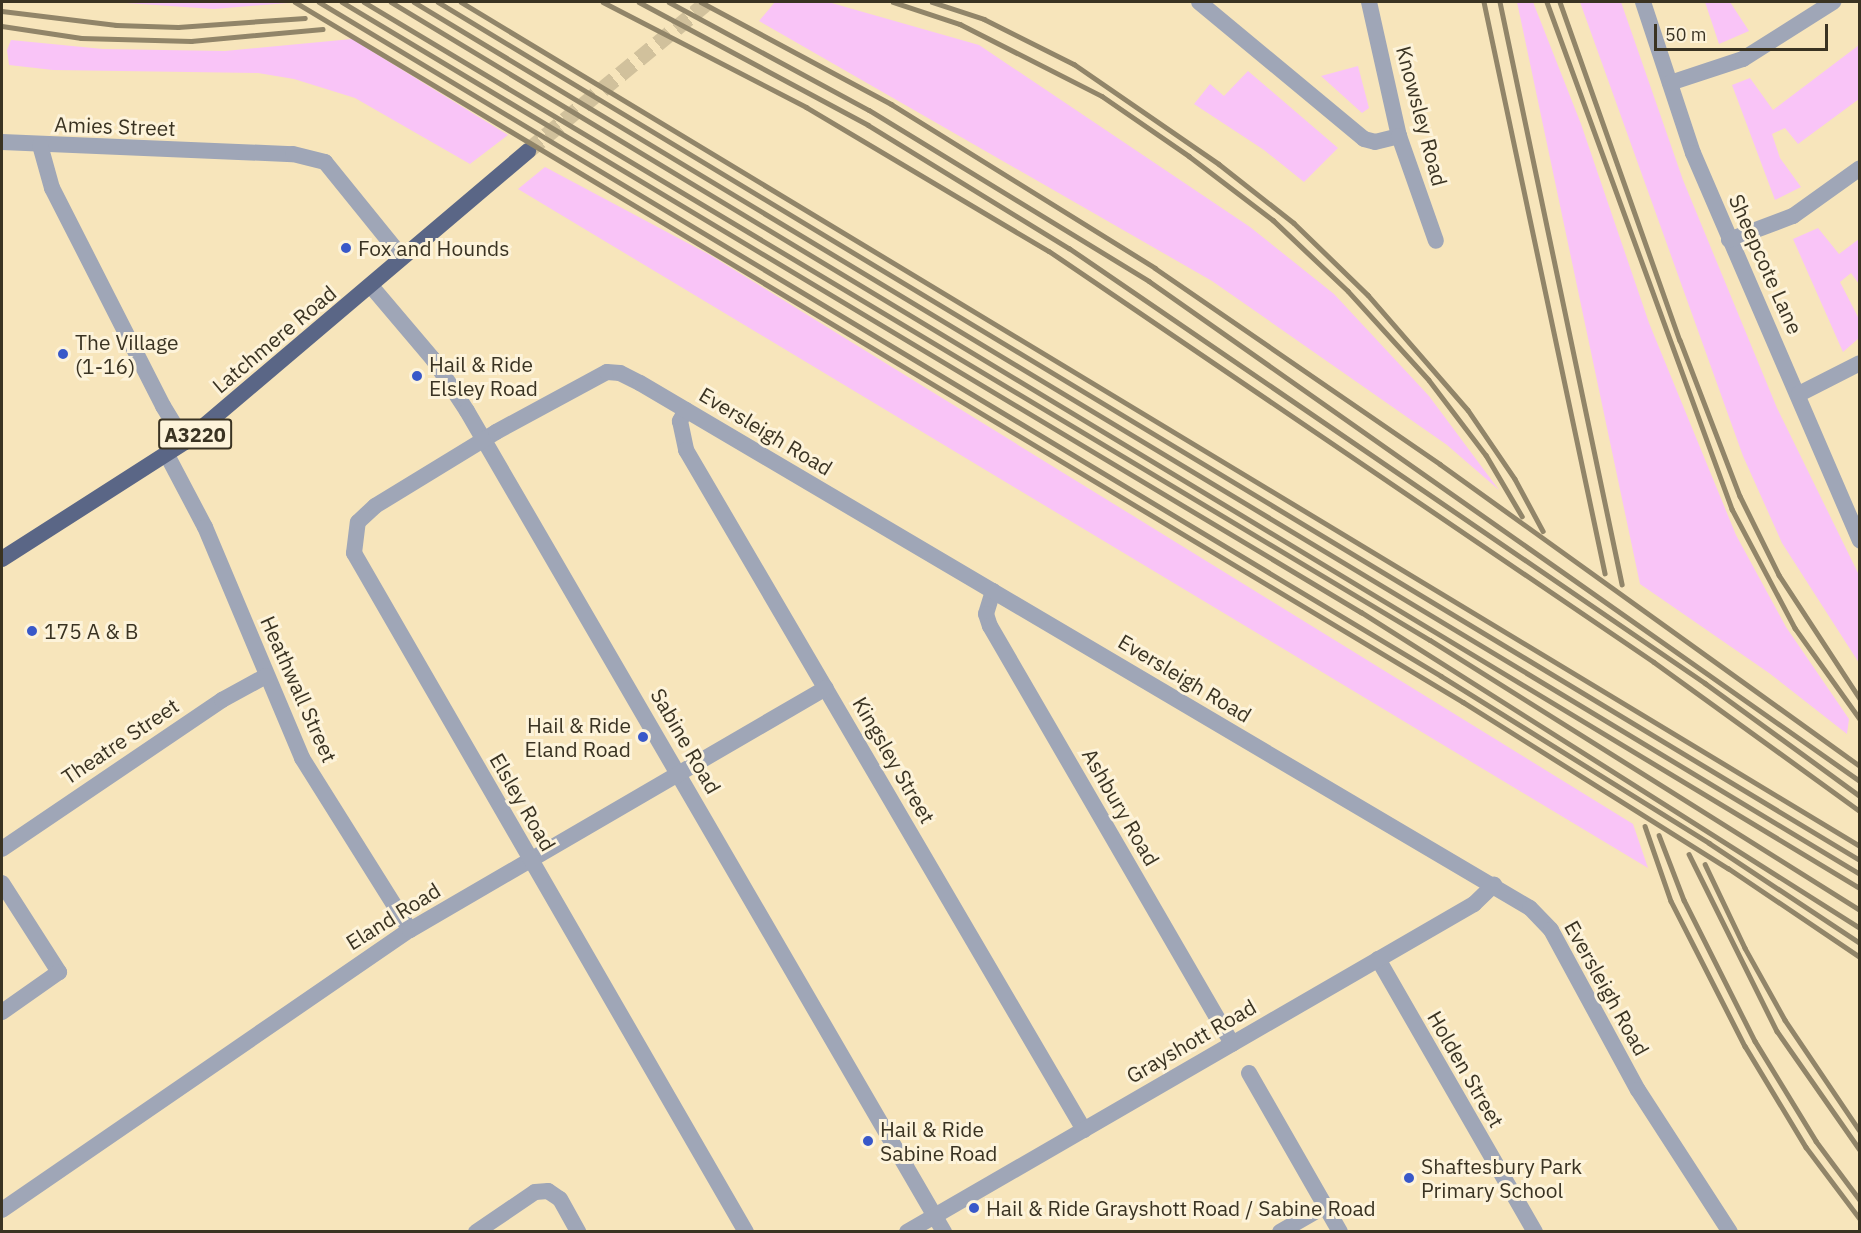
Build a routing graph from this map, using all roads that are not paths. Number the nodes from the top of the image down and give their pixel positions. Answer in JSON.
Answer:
{"nodes":[{"id":1,"x":1199,"y":2,"type":"edge"},
{"id":2,"x":1369,"y":2,"type":"edge"},
{"id":3,"x":1643,"y":2,"type":"edge"},
{"id":4,"x":1833,"y":2,"type":"edge"},
{"id":5,"x":1670,"y":83,"type":"junction"},
{"id":6,"x":1399,"y":136,"type":"junction"},
{"id":7,"x":2,"y":142,"type":"edge"},
{"id":8,"x":40,"y":146,"type":"junction"},
{"id":9,"x":528,"y":151,"type":"tunnel mouth"},
{"id":10,"x":1860,"y":168,"type":"edge"},
{"id":11,"x":1729,"y":240,"type":"junction"},
{"id":12,"x":1436,"y":241,"type":"dead end"},
{"id":13,"x":402,"y":257,"type":"junction"},
{"id":14,"x":371,"y":286,"type":"junction"},
{"id":15,"x":1860,"y":363,"type":"edge"},
{"id":16,"x":1799,"y":394,"type":"junction"},
{"id":17,"x":686,"y":410,"type":"junction"},
{"id":18,"x":484,"y":440,"type":"junction"},
{"id":19,"x":186,"y":442,"type":"junction"},
{"id":20,"x":167,"y":455,"type":"junction"},
{"id":21,"x":1860,"y":541,"type":"edge"},
{"id":22,"x":2,"y":559,"type":"edge"},
{"id":23,"x":993,"y":591,"type":"junction"},
{"id":24,"x":266,"y":676,"type":"junction"},
{"id":25,"x":826,"y":688,"type":"junction"},
{"id":26,"x":679,"y":775,"type":"junction"},
{"id":27,"x":2,"y":849,"type":"edge"},
{"id":28,"x":531,"y":861,"type":"junction"},
{"id":29,"x":2,"y":883,"type":"edge"},
{"id":30,"x":1494,"y":885,"type":"junction"},
{"id":31,"x":410,"y":930,"type":"junction"},
{"id":32,"x":1378,"y":959,"type":"junction"},
{"id":33,"x":2,"y":1012,"type":"edge"},
{"id":34,"x":1232,"y":1044,"type":"junction"},
{"id":35,"x":1249,"y":1073,"type":"dead end"},
{"id":36,"x":1084,"y":1130,"type":"junction"},
{"id":37,"x":1324,"y":1206,"type":"junction"},
{"id":38,"x":2,"y":1210,"type":"edge"},
{"id":39,"x":935,"y":1216,"type":"junction"},
{"id":40,"x":476,"y":1232,"type":"edge"},
{"id":41,"x":578,"y":1232,"type":"edge"},
{"id":42,"x":746,"y":1232,"type":"edge"},
{"id":43,"x":908,"y":1232,"type":"edge"},
{"id":44,"x":944,"y":1232,"type":"edge"},
{"id":45,"x":1280,"y":1232,"type":"edge"},
{"id":46,"x":1340,"y":1232,"type":"edge"},
{"id":47,"x":1535,"y":1232,"type":"edge"},
{"id":48,"x":1730,"y":1232,"type":"edge"}],
"edges":[{"from":1,"to":6,"type":"street"},
{"from":2,"to":6,"type":"street","name":"Knowsley Road"},
{"from":3,"to":5,"type":"street","name":"Sheepcote Lane"},
{"from":4,"to":5,"type":"street"},
{"from":5,"to":11,"type":"street","name":"Sheepcote Lane"},
{"from":6,"to":12,"type":"street","name":"Knowsley Road"},
{"from":7,"to":8,"type":"street"},
{"from":8,"to":13,"type":"street","name":"Amies Street"},
{"from":8,"to":19,"type":"street","name":"Amies Street"},
{"from":9,"to":13,"type":"highway","name":"Latchmere Road","number":"A3220"},
{"from":10,"to":11,"type":"street"},
{"from":11,"to":16,"type":"street","name":"Sheepcote Lane"},
{"from":13,"to":14,"type":"highway","name":"Latchmere Road","number":"A3220"},
{"from":14,"to":18,"type":"street","name":"Sabine Road"},
{"from":14,"to":19,"type":"highway","name":"Latchmere Road","number":"A3220"},
{"from":15,"to":16,"type":"street"},
{"from":16,"to":21,"type":"street","name":"Sheepcote Lane"},
{"from":17,"to":18,"type":"street","name":"Eversleigh Road"},
{"from":17,"to":23,"type":"street","name":"Eversleigh Road"},
{"from":17,"to":25,"type":"street","name":"Kingsley Street"},
{"from":18,"to":26,"type":"street","name":"Sabine Road"},
{"from":18,"to":28,"type":"street","name":"Elsley Road"},
{"from":19,"to":20,"type":"highway","name":"Latchmere Road","number":"A3220"},
{"from":20,"to":22,"type":"highway","name":"Latchmere Road","number":"A3220"},
{"from":20,"to":24,"type":"street","name":"Heathwall Street"},
{"from":23,"to":30,"type":"street","name":"Eversleigh Road"},
{"from":23,"to":34,"type":"street","name":"Ashbury Road"},
{"from":24,"to":27,"type":"street","name":"Theatre Street"},
{"from":24,"to":31,"type":"street","name":"Heathwall Street"},
{"from":25,"to":26,"type":"street","name":"Eland Road"},
{"from":25,"to":36,"type":"street","name":"Kingsley Street"},
{"from":26,"to":28,"type":"street","name":"Eland Road"},
{"from":26,"to":39,"type":"street","name":"Sabine Road"},
{"from":28,"to":31,"type":"street","name":"Eland Road"},
{"from":28,"to":42,"type":"street","name":"Elsley Road"},
{"from":29,"to":33,"type":"street"},
{"from":30,"to":32,"type":"street","name":"Grayshott Road"},
{"from":30,"to":48,"type":"street","name":"Eversleigh Road"},
{"from":31,"to":38,"type":"street","name":"Eland Road"},
{"from":32,"to":34,"type":"street","name":"Grayshott Road"},
{"from":32,"to":47,"type":"street","name":"Holden Street"},
{"from":34,"to":36,"type":"street","name":"Grayshott Road"},
{"from":35,"to":37,"type":"street"},
{"from":36,"to":39,"type":"street","name":"Grayshott Road"},
{"from":37,"to":45,"type":"street"},
{"from":37,"to":46,"type":"street"},
{"from":39,"to":43,"type":"street","name":"Grayshott Road"},
{"from":39,"to":44,"type":"street","name":"Sabine Road"},
{"from":40,"to":41,"type":"street"}]}
